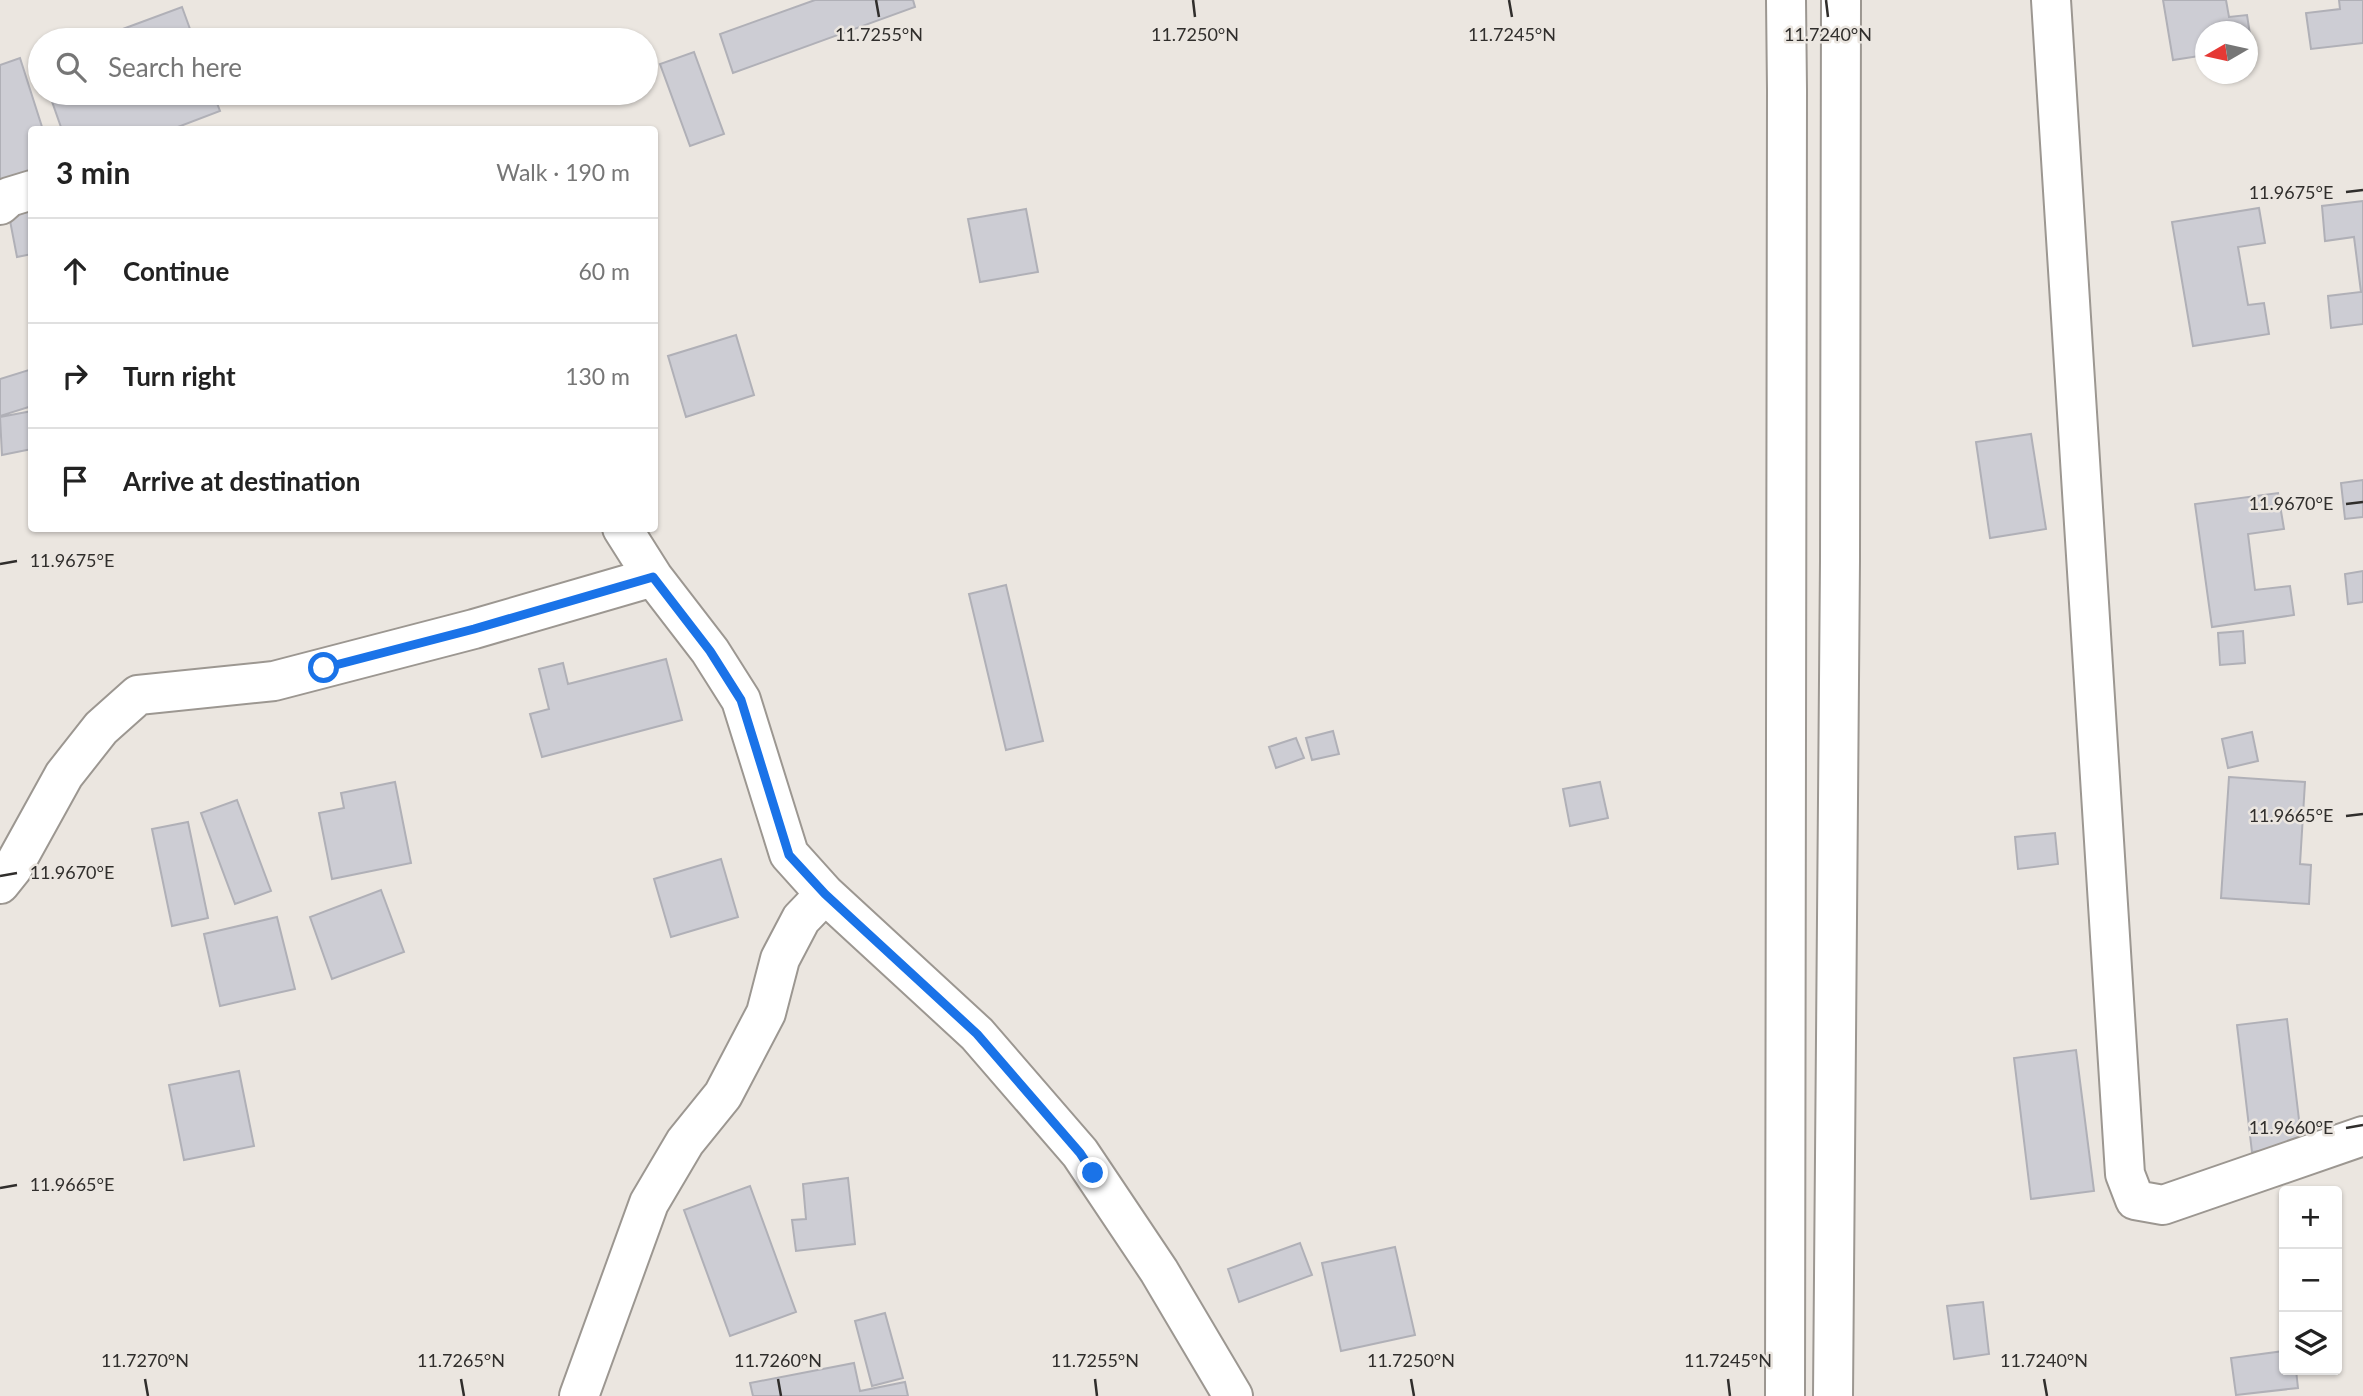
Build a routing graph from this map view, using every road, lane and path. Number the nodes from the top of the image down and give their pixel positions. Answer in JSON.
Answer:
{"nodes":[{"id":1,"x":1786,"y":0,"type":"edge"},
{"id":2,"x":1841,"y":0,"type":"edge"},
{"id":3,"x":2051,"y":0,"type":"edge"},
{"id":4,"x":28,"y":191,"type":"edge"},
{"id":5,"x":0,"y":205,"type":"edge"},
{"id":6,"x":625,"y":532,"type":"edge"},
{"id":7,"x":653,"y":577,"type":"junction"},
{"id":8,"x":0,"y":884,"type":"edge"},
{"id":9,"x":825,"y":894,"type":"junction"},
{"id":10,"x":2363,"y":1136,"type":"edge"},
{"id":11,"x":579,"y":1396,"type":"edge"},
{"id":12,"x":1233,"y":1396,"type":"edge"},
{"id":13,"x":1785,"y":1396,"type":"edge"},
{"id":14,"x":1833,"y":1396,"type":"edge"}],
"edges":[{"from":1,"to":13,"type":"street"},
{"from":2,"to":14,"type":"street"},
{"from":3,"to":10,"type":"street"},
{"from":4,"to":5,"type":"street"},
{"from":6,"to":7,"type":"street"},
{"from":7,"to":8,"type":"street"},
{"from":7,"to":9,"type":"street"},
{"from":9,"to":11,"type":"street"},
{"from":9,"to":12,"type":"street"}]}
